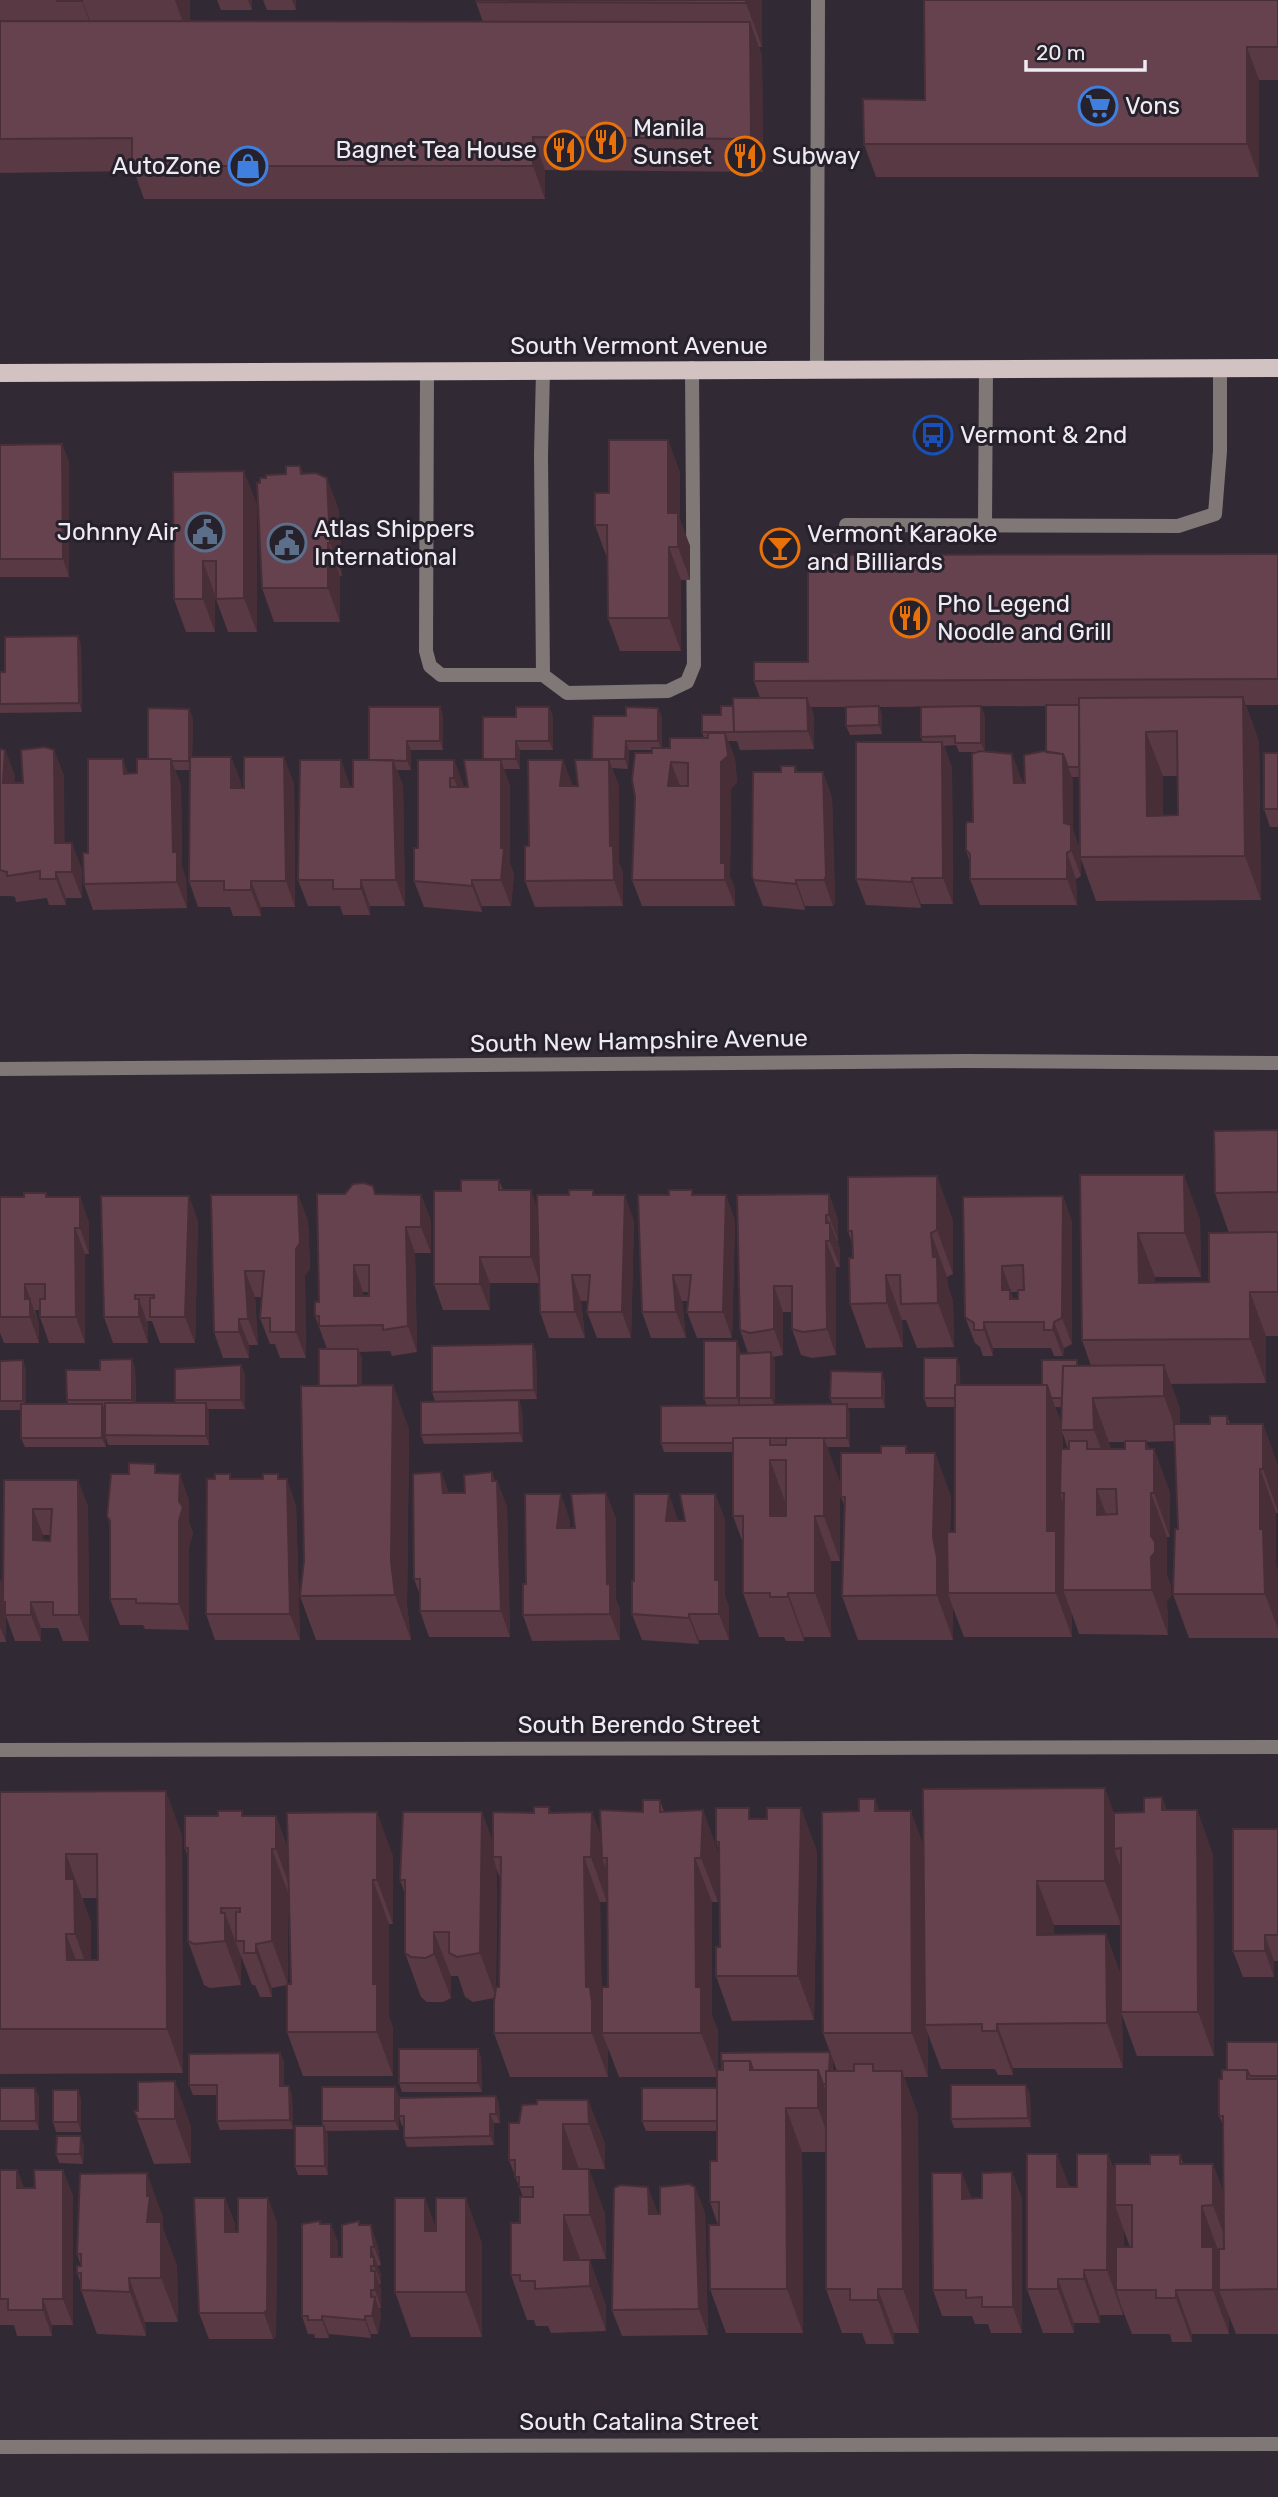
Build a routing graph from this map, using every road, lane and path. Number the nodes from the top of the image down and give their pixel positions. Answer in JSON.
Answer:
{"nodes":[{"id":1,"x":818,"y":0,"type":"edge"},
{"id":2,"x":692,"y":368,"type":"junction"},
{"id":3,"x":1220,"y":368,"type":"junction"},
{"id":4,"x":1278,"y":368,"type":"edge"},
{"id":5,"x":986,"y":369,"type":"junction"},
{"id":6,"x":817,"y":370,"type":"junction"},
{"id":7,"x":544,"y":371,"type":"junction"},
{"id":8,"x":427,"y":372,"type":"junction"},
{"id":9,"x":0,"y":373,"type":"edge"},
{"id":10,"x":985,"y":524,"type":"junction"},
{"id":11,"x":846,"y":525,"type":"dead end"},
{"id":12,"x":544,"y":675,"type":"junction"},
{"id":13,"x":1278,"y":1063,"type":"edge"},
{"id":14,"x":0,"y":1069,"type":"edge"},
{"id":15,"x":1278,"y":1747,"type":"edge"},
{"id":16,"x":0,"y":1750,"type":"edge"},
{"id":17,"x":1278,"y":2444,"type":"edge"},
{"id":18,"x":0,"y":2447,"type":"edge"}],
"edges":[{"from":1,"to":6,"type":"street"},
{"from":2,"to":6,"type":"main road","name":"South Vermont Avenue"},
{"from":2,"to":7,"type":"main road","name":"South Vermont Avenue"},
{"from":2,"to":12,"type":"street"},
{"from":3,"to":4,"type":"main road","name":"South Vermont Avenue"},
{"from":3,"to":5,"type":"main road","name":"South Vermont Avenue"},
{"from":3,"to":10,"type":"street"},
{"from":5,"to":6,"type":"main road","name":"South Vermont Avenue"},
{"from":5,"to":10,"type":"street"},
{"from":7,"to":8,"type":"main road","name":"South Vermont Avenue"},
{"from":7,"to":12,"type":"street"},
{"from":8,"to":9,"type":"main road","name":"South Vermont Avenue"},
{"from":8,"to":12,"type":"street"},
{"from":10,"to":11,"type":"street"},
{"from":13,"to":14,"type":"street","name":"South New Hampshire Avenue"},
{"from":15,"to":16,"type":"street","name":"South Berendo Street"},
{"from":17,"to":18,"type":"street","name":"South Catalina Street"}]}
